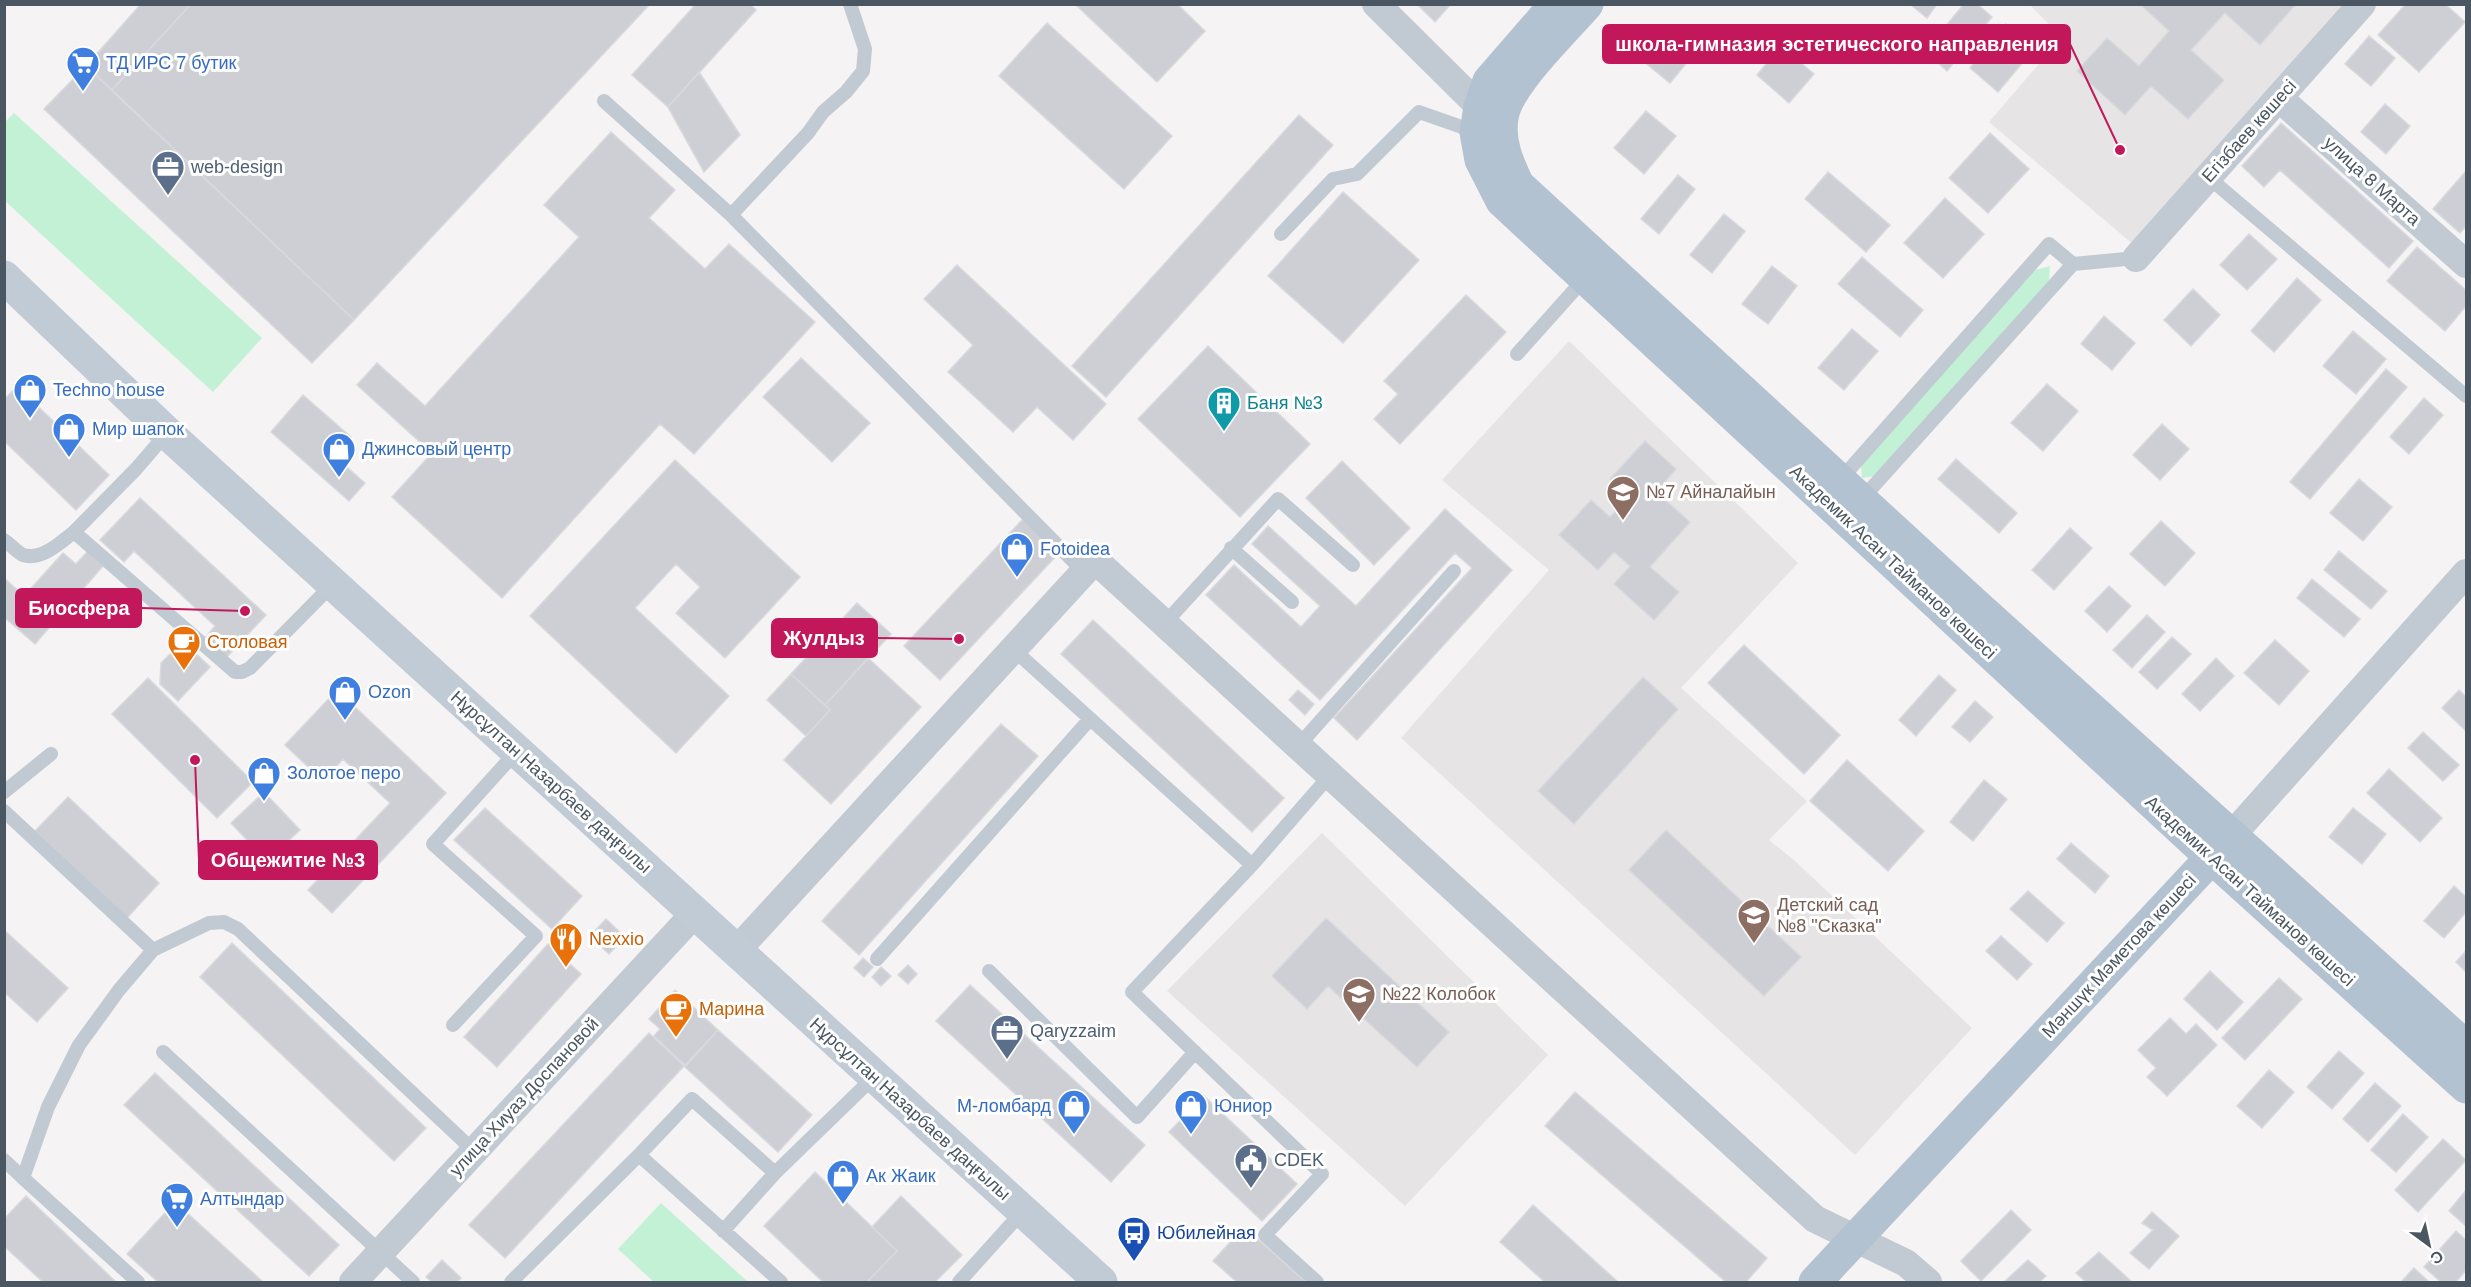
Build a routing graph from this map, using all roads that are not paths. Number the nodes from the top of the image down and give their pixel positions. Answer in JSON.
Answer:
{"nodes":[{"id":1,"x":850,"y":4,"type":"edge"},
{"id":2,"x":1376,"y":4,"type":"edge"},
{"id":3,"x":1556,"y":4,"type":"edge"},
{"id":4,"x":1587,"y":4,"type":"edge"},
{"id":5,"x":2362,"y":4,"type":"edge"},
{"id":6,"x":2279,"y":98,"type":"junction"},
{"id":7,"x":604,"y":101,"type":"dead end"},
{"id":8,"x":1486,"y":119,"type":"junction"},
{"id":9,"x":2208,"y":177,"type":"junction"},
{"id":10,"x":731,"y":215,"type":"junction"},
{"id":11,"x":1281,"y":234,"type":"dead end"},
{"id":12,"x":2136,"y":258,"type":"joint"},
{"id":13,"x":2073,"y":264,"type":"junction"},
{"id":14,"x":2466,"y":264,"type":"edge"},
{"id":15,"x":4,"y":277,"type":"edge"},
{"id":16,"x":1585,"y":278,"type":"junction"},
{"id":17,"x":1517,"y":354,"type":"dead end"},
{"id":18,"x":2466,"y":396,"type":"edge"},
{"id":19,"x":167,"y":433,"type":"junction"},
{"id":20,"x":1850,"y":490,"type":"junction"},
{"id":21,"x":74,"y":532,"type":"junction"},
{"id":22,"x":4,"y":540,"type":"edge"},
{"id":23,"x":1231,"y":548,"type":"junction"},
{"id":24,"x":1353,"y":565,"type":"dead end"},
{"id":25,"x":1454,"y":571,"type":"dead end"},
{"id":26,"x":1084,"y":572,"type":"junction"},
{"id":27,"x":2466,"y":573,"type":"edge"},
{"id":28,"x":333,"y":584,"type":"junction"},
{"id":29,"x":1292,"y":602,"type":"dead end"},
{"id":30,"x":1165,"y":623,"type":"junction"},
{"id":31,"x":1014,"y":650,"type":"junction"},
{"id":32,"x":1090,"y":719,"type":"junction"},
{"id":33,"x":1299,"y":745,"type":"junction"},
{"id":34,"x":517,"y":751,"type":"junction"},
{"id":35,"x":51,"y":754,"type":"dead end"},
{"id":36,"x":1331,"y":774,"type":"junction"},
{"id":37,"x":4,"y":792,"type":"edge"},
{"id":38,"x":4,"y":811,"type":"edge"},
{"id":39,"x":2222,"y":846,"type":"junction"},
{"id":40,"x":1252,"y":865,"type":"junction"},
{"id":41,"x":695,"y":913,"type":"junction"},
{"id":42,"x":153,"y":951,"type":"junction"},
{"id":43,"x":736,"y":951,"type":"junction"},
{"id":44,"x":877,"y":959,"type":"dead end"},
{"id":45,"x":989,"y":971,"type":"dead end"},
{"id":46,"x":453,"y":1025,"type":"dead end"},
{"id":47,"x":2466,"y":1047,"type":"edge"},
{"id":48,"x":163,"y":1052,"type":"dead end"},
{"id":49,"x":1195,"y":1052,"type":"junction"},
{"id":50,"x":875,"y":1076,"type":"junction"},
{"id":51,"x":2466,"y":1087,"type":"edge"},
{"id":52,"x":474,"y":1151,"type":"junction"},
{"id":53,"x":639,"y":1155,"type":"junction"},
{"id":54,"x":4,"y":1160,"type":"edge"},
{"id":55,"x":775,"y":1173,"type":"junction"},
{"id":56,"x":23,"y":1178,"type":"junction"},
{"id":57,"x":1023,"y":1211,"type":"junction"},
{"id":58,"x":723,"y":1231,"type":"junction"},
{"id":59,"x":1855,"y":1238,"type":"junction"},
{"id":60,"x":381,"y":1253,"type":"junction"},
{"id":61,"x":138,"y":1282,"type":"edge"},
{"id":62,"x":353,"y":1282,"type":"edge"},
{"id":63,"x":413,"y":1282,"type":"edge"},
{"id":64,"x":511,"y":1282,"type":"edge"},
{"id":65,"x":781,"y":1282,"type":"edge"},
{"id":66,"x":959,"y":1282,"type":"edge"},
{"id":67,"x":1101,"y":1282,"type":"edge"},
{"id":68,"x":1317,"y":1282,"type":"edge"},
{"id":69,"x":1815,"y":1282,"type":"edge"},
{"id":70,"x":1928,"y":1282,"type":"edge"}],
"edges":[{"from":1,"to":10,"type":"lane"},
{"from":2,"to":8,"type":"street"},
{"from":3,"to":8,"type":"main road"},
{"from":4,"to":8,"type":"main road"},
{"from":5,"to":6,"type":"street","name":"Егізбаев көшесі"},
{"from":6,"to":9,"type":"street","name":"Егізбаев көшесі"},
{"from":6,"to":14,"type":"street","name":"улица 8 Марта"},
{"from":7,"to":10,"type":"lane"},
{"from":8,"to":11,"type":"lane"},
{"from":8,"to":16,"type":"main road","name":"Академик Асан Тайманов көшесі"},
{"from":8,"to":20,"type":"main road","name":"Академик Асан Тайманов көшесі"},
{"from":9,"to":12,"type":"street","name":"Егізбаев көшесі"},
{"from":9,"to":18,"type":"lane"},
{"from":10,"to":26,"type":"lane"},
{"from":12,"to":13,"type":"lane"},
{"from":13,"to":20,"type":"lane"},
{"from":13,"to":20,"type":"lane"},
{"from":15,"to":19,"type":"main road","name":"Нұрсұлтан Назарбаев даңғылы"},
{"from":16,"to":17,"type":"lane"},
{"from":16,"to":39,"type":"main road","name":"Академик Асан Тайманов көшесі"},
{"from":19,"to":21,"type":"lane"},
{"from":19,"to":28,"type":"main road","name":"Нұрсұлтан Назарбаев даңғылы"},
{"from":20,"to":39,"type":"main road","name":"Академик Асан Тайманов көшесі"},
{"from":21,"to":22,"type":"lane"},
{"from":21,"to":28,"type":"lane"},
{"from":23,"to":24,"type":"lane"},
{"from":23,"to":29,"type":"lane"},
{"from":23,"to":30,"type":"lane"},
{"from":25,"to":33,"type":"lane"},
{"from":26,"to":30,"type":"street"},
{"from":26,"to":31,"type":"street"},
{"from":27,"to":39,"type":"street","name":"Мәншүк Мәметова көшесі"},
{"from":28,"to":34,"type":"main road","name":"Нұрсұлтан Назарбаев даңғылы"},
{"from":30,"to":33,"type":"street"},
{"from":31,"to":32,"type":"lane"},
{"from":31,"to":43,"type":"street"},
{"from":32,"to":40,"type":"lane"},
{"from":32,"to":44,"type":"lane"},
{"from":33,"to":36,"type":"street"},
{"from":34,"to":41,"type":"main road","name":"Нұрсұлтан Назарбаев даңғылы"},
{"from":34,"to":46,"type":"lane"},
{"from":35,"to":37,"type":"lane"},
{"from":36,"to":40,"type":"lane"},
{"from":36,"to":59,"type":"street"},
{"from":38,"to":42,"type":"lane"},
{"from":39,"to":47,"type":"main road","name":"Академик Асан Тайманов көшесі"},
{"from":39,"to":51,"type":"main road","name":"Академик Асан Тайманов көшесі"},
{"from":39,"to":59,"type":"main road","name":"Мәншүк Мәметова көшесі"},
{"from":40,"to":49,"type":"lane"},
{"from":41,"to":43,"type":"main road","name":"Нұрсұлтан Назарбаев даңғылы"},
{"from":41,"to":52,"type":"street","name":"улица Хиуаз Доспановой"},
{"from":42,"to":52,"type":"lane"},
{"from":42,"to":56,"type":"lane"},
{"from":43,"to":50,"type":"main road","name":"Нұрсұлтан Назарбаев даңғылы"},
{"from":45,"to":49,"type":"lane"},
{"from":48,"to":60,"type":"lane"},
{"from":49,"to":68,"type":"lane"},
{"from":50,"to":55,"type":"lane"},
{"from":50,"to":57,"type":"main road","name":"Нұрсұлтан Назарбаев даңғылы"},
{"from":52,"to":60,"type":"street","name":"улица Хиуаз Доспановой"},
{"from":53,"to":55,"type":"lane"},
{"from":53,"to":58,"type":"lane"},
{"from":53,"to":64,"type":"lane"},
{"from":54,"to":56,"type":"lane"},
{"from":55,"to":58,"type":"lane"},
{"from":56,"to":61,"type":"lane"},
{"from":57,"to":66,"type":"lane"},
{"from":57,"to":67,"type":"main road","name":"Нұрсұлтан Назарбаев даңғылы"},
{"from":58,"to":65,"type":"lane"},
{"from":59,"to":69,"type":"main road","name":"Мәншүк Мәметова көшесі"},
{"from":59,"to":70,"type":"street"},
{"from":60,"to":62,"type":"street","name":"улица Хиуаз Доспановой"},
{"from":60,"to":63,"type":"lane"}]}
